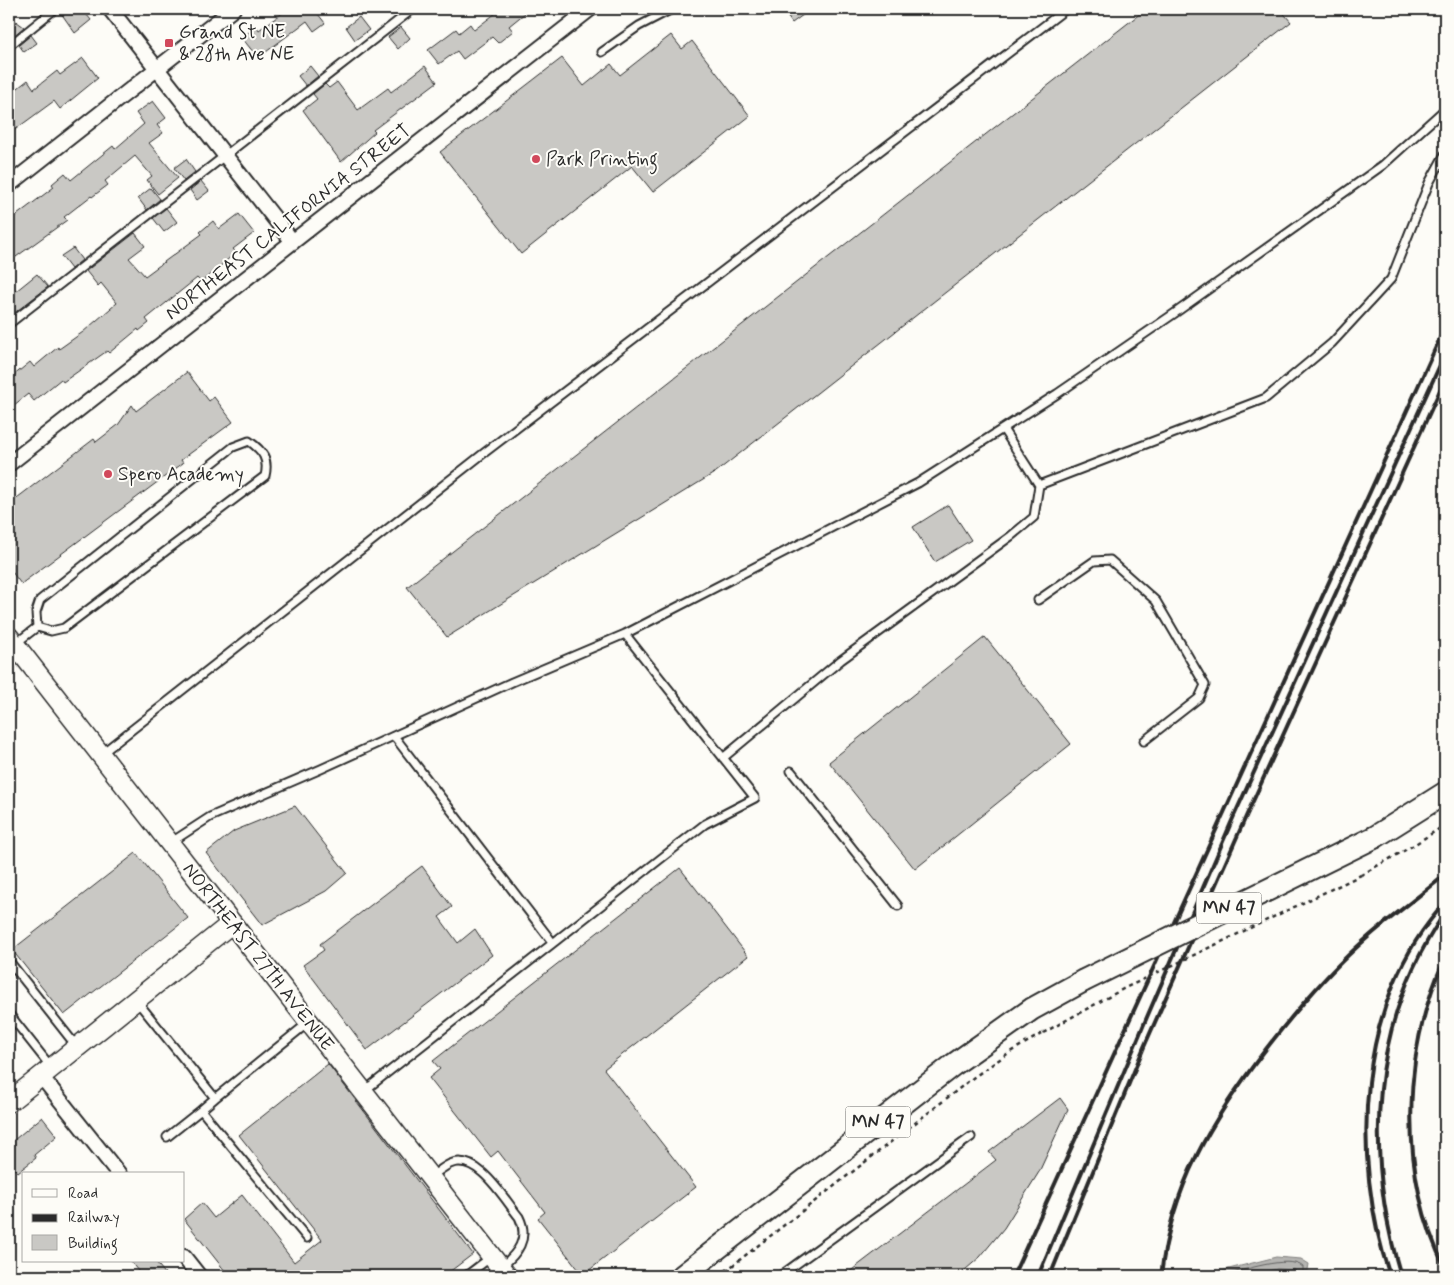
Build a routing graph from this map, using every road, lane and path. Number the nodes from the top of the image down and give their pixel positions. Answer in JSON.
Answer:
{"nodes":[{"id":1,"x":56,"y":9,"type":"edge"},
{"id":2,"x":110,"y":9,"type":"edge"},
{"id":3,"x":233,"y":9,"type":"edge"},
{"id":4,"x":413,"y":9,"type":"edge"},
{"id":5,"x":590,"y":9,"type":"edge"},
{"id":6,"x":672,"y":9,"type":"edge"},
{"id":7,"x":1066,"y":9,"type":"edge"},
{"id":8,"x":9,"y":46,"type":"edge"},
{"id":9,"x":602,"y":52,"type":"dead end"},
{"id":10,"x":158,"y":68,"type":"junction"},
{"id":11,"x":1445,"y":109,"type":"edge"},
{"id":12,"x":1445,"y":154,"type":"edge"},
{"id":13,"x":225,"y":155,"type":"junction"},
{"id":14,"x":9,"y":185,"type":"edge"},
{"id":15,"x":293,"y":242,"type":"junction"},
{"id":16,"x":9,"y":324,"type":"edge"},
{"id":17,"x":1003,"y":429,"type":"junction"},
{"id":18,"x":9,"y":464,"type":"edge"},
{"id":19,"x":1039,"y":485,"type":"junction"},
{"id":20,"x":1038,"y":600,"type":"dead end"},
{"id":21,"x":37,"y":627,"type":"junction"},
{"id":22,"x":625,"y":634,"type":"junction"},
{"id":23,"x":12,"y":641,"type":"edge"},
{"id":24,"x":394,"y":736,"type":"junction"},
{"id":25,"x":1144,"y":741,"type":"dead end"},
{"id":26,"x":101,"y":754,"type":"junction"},
{"id":27,"x":723,"y":758,"type":"junction"},
{"id":28,"x":791,"y":771,"type":"dead end"},
{"id":29,"x":1445,"y":793,"type":"edge"},
{"id":30,"x":1445,"y":825,"type":"edge"},
{"id":31,"x":170,"y":844,"type":"junction"},
{"id":32,"x":898,"y":906,"type":"dead end"},
{"id":33,"x":232,"y":924,"type":"junction"},
{"id":34,"x":553,"y":943,"type":"junction"},
{"id":35,"x":9,"y":961,"type":"edge"},
{"id":36,"x":136,"y":1000,"type":"junction"},
{"id":37,"x":9,"y":1014,"type":"edge"},
{"id":38,"x":309,"y":1022,"type":"junction"},
{"id":39,"x":77,"y":1047,"type":"junction"},
{"id":40,"x":46,"y":1072,"type":"junction"},
{"id":41,"x":363,"y":1092,"type":"junction"},
{"id":42,"x":215,"y":1098,"type":"junction"},
{"id":43,"x":9,"y":1102,"type":"edge"},
{"id":44,"x":201,"y":1110,"type":"junction"},
{"id":45,"x":167,"y":1137,"type":"dead end"},
{"id":46,"x":971,"y":1137,"type":"dead end"},
{"id":47,"x":117,"y":1172,"type":"edge"},
{"id":48,"x":430,"y":1177,"type":"junction"},
{"id":49,"x":308,"y":1238,"type":"dead end"},
{"id":50,"x":185,"y":1258,"type":"edge"},
{"id":51,"x":500,"y":1267,"type":"edge"},
{"id":52,"x":199,"y":1276,"type":"edge"},
{"id":53,"x":466,"y":1276,"type":"edge"},
{"id":54,"x":682,"y":1276,"type":"edge"},
{"id":55,"x":719,"y":1276,"type":"edge"},
{"id":56,"x":780,"y":1276,"type":"edge"}],
"edges":[{"from":1,"to":8,"type":"lane"},
{"from":2,"to":10,"type":"street"},
{"from":3,"to":10,"type":"street"},
{"from":4,"to":13,"type":"lane"},
{"from":5,"to":15,"type":"street","name":"NORTHEAST CALIFORNIA STREET"},
{"from":6,"to":9,"type":"lane"},
{"from":7,"to":26,"type":"lane"},
{"from":10,"to":13,"type":"street"},
{"from":10,"to":14,"type":"street"},
{"from":11,"to":17,"type":"lane"},
{"from":12,"to":19,"type":"lane"},
{"from":13,"to":15,"type":"street"},
{"from":13,"to":16,"type":"lane"},
{"from":15,"to":18,"type":"street","name":"NORTHEAST CALIFORNIA STREET"},
{"from":17,"to":19,"type":"lane"},
{"from":17,"to":22,"type":"lane"},
{"from":19,"to":27,"type":"lane"},
{"from":20,"to":25,"type":"lane"},
{"from":21,"to":21,"type":"lane"},
{"from":21,"to":23,"type":"lane"},
{"from":22,"to":24,"type":"lane"},
{"from":22,"to":27,"type":"lane"},
{"from":23,"to":26,"type":"street","name":"NORTHEAST 27TH AVENUE"},
{"from":24,"to":31,"type":"lane"},
{"from":24,"to":34,"type":"lane"},
{"from":26,"to":31,"type":"street","name":"NORTHEAST 27TH AVENUE"},
{"from":27,"to":34,"type":"lane"},
{"from":28,"to":32,"type":"lane"},
{"from":29,"to":54,"type":"main road","number":"MN 47","bridge":true},
{"from":30,"to":55,"type":"path","bridge":true},
{"from":31,"to":33,"type":"street","name":"NORTHEAST 27TH AVENUE"},
{"from":33,"to":36,"type":"street"},
{"from":33,"to":38,"type":"street","name":"NORTHEAST 27TH AVENUE"},
{"from":34,"to":41,"type":"lane"},
{"from":35,"to":39,"type":"lane"},
{"from":36,"to":39,"type":"street"},
{"from":36,"to":42,"type":"lane"},
{"from":37,"to":40,"type":"lane"},
{"from":38,"to":41,"type":"street","name":"NORTHEAST 27TH AVENUE"},
{"from":38,"to":42,"type":"lane"},
{"from":39,"to":40,"type":"street"},
{"from":40,"to":43,"type":"street"},
{"from":40,"to":47,"type":"street"},
{"from":41,"to":48,"type":"street","name":"NORTHEAST 27TH AVENUE"},
{"from":42,"to":44,"type":"lane"},
{"from":44,"to":45,"type":"lane"},
{"from":44,"to":49,"type":"lane"},
{"from":46,"to":56,"type":"lane"},
{"from":48,"to":51,"type":"street","name":"NORTHEAST 27TH AVENUE"},
{"from":48,"to":51,"type":"lane"},
{"from":50,"to":52,"type":"street"},
{"from":51,"to":53,"type":"lane"}]}
